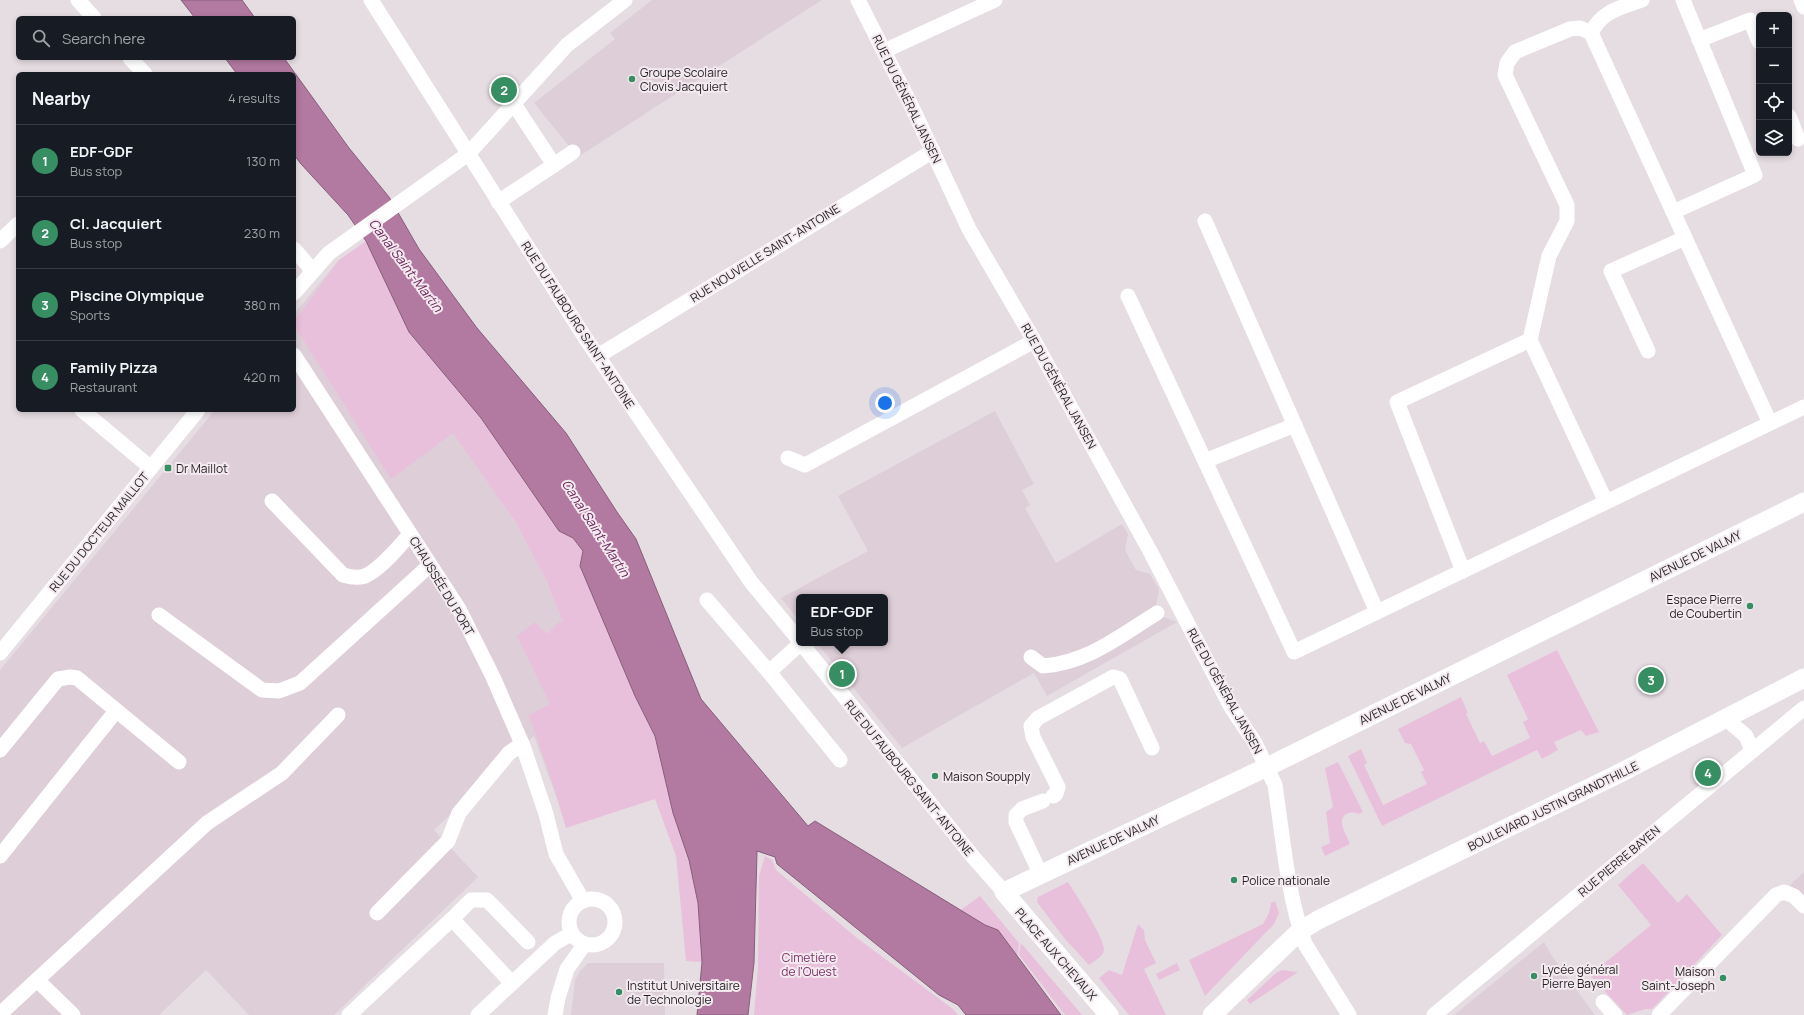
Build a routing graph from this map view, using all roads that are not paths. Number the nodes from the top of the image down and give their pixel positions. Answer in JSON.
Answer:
{"nodes":[{"id":1,"x":78,"y":0,"type":"edge"},
{"id":2,"x":371,"y":0,"type":"edge"},
{"id":3,"x":625,"y":0,"type":"edge"},
{"id":4,"x":858,"y":0,"type":"edge"},
{"id":5,"x":995,"y":0,"type":"edge"},
{"id":6,"x":1642,"y":0,"type":"edge"},
{"id":7,"x":1683,"y":0,"type":"edge"},
{"id":8,"x":1801,"y":0,"type":"edge"},
{"id":9,"x":1804,"y":7,"type":"edge"},
{"id":10,"x":92,"y":16,"type":"edge"},
{"id":11,"x":1591,"y":34,"type":"junction"},
{"id":12,"x":1756,"y":35,"type":"edge"},
{"id":13,"x":1700,"y":40,"type":"junction"},
{"id":14,"x":884,"y":51,"type":"junction"},
{"id":15,"x":132,"y":60,"type":"edge"},
{"id":16,"x":143,"y":72,"type":"edge"},
{"id":17,"x":514,"y":104,"type":"junction"},
{"id":18,"x":1791,"y":120,"type":"edge"},
{"id":19,"x":1798,"y":139,"type":"dead end"},
{"id":20,"x":933,"y":151,"type":"junction"},
{"id":21,"x":573,"y":152,"type":"dead end"},
{"id":22,"x":468,"y":154,"type":"junction"},
{"id":23,"x":554,"y":165,"type":"junction"},
{"id":24,"x":498,"y":202,"type":"junction"},
{"id":25,"x":1673,"y":212,"type":"junction"},
{"id":26,"x":1205,"y":221,"type":"dead end"},
{"id":27,"x":16,"y":226,"type":"edge"},
{"id":28,"x":1685,"y":238,"type":"junction"},
{"id":29,"x":0,"y":241,"type":"edge"},
{"id":30,"x":296,"y":251,"type":"edge"},
{"id":31,"x":313,"y":271,"type":"junction"},
{"id":32,"x":296,"y":291,"type":"edge"},
{"id":33,"x":1128,"y":296,"type":"dead end"},
{"id":34,"x":1530,"y":340,"type":"junction"},
{"id":35,"x":1034,"y":341,"type":"junction"},
{"id":36,"x":1648,"y":351,"type":"dead end"},
{"id":37,"x":598,"y":356,"type":"junction"},
{"id":38,"x":296,"y":358,"type":"edge"},
{"id":39,"x":1804,"y":407,"type":"edge"},
{"id":40,"x":84,"y":412,"type":"edge"},
{"id":41,"x":196,"y":412,"type":"edge"},
{"id":42,"x":1770,"y":423,"type":"junction"},
{"id":43,"x":1295,"y":425,"type":"junction"},
{"id":44,"x":788,"y":458,"type":"dead end"},
{"id":45,"x":1205,"y":461,"type":"junction"},
{"id":46,"x":151,"y":468,"type":"junction"},
{"id":47,"x":272,"y":501,"type":"dead end"},
{"id":48,"x":1606,"y":502,"type":"junction"},
{"id":49,"x":1804,"y":502,"type":"edge"},
{"id":50,"x":410,"y":534,"type":"junction"},
{"id":51,"x":430,"y":565,"type":"junction"},
{"id":52,"x":1463,"y":571,"type":"junction"},
{"id":53,"x":707,"y":600,"type":"dead end"},
{"id":54,"x":1377,"y":612,"type":"junction"},
{"id":55,"x":1157,"y":613,"type":"dead end"},
{"id":56,"x":159,"y":615,"type":"dead end"},
{"id":57,"x":796,"y":636,"type":"edge"},
{"id":58,"x":798,"y":646,"type":"edge"},
{"id":59,"x":803,"y":646,"type":"edge"},
{"id":60,"x":0,"y":653,"type":"edge"},
{"id":61,"x":1031,"y":657,"type":"dead end"},
{"id":62,"x":769,"y":672,"type":"junction"},
{"id":63,"x":1804,"y":678,"type":"edge"},
{"id":64,"x":1804,"y":708,"type":"edge"},
{"id":65,"x":116,"y":711,"type":"junction"},
{"id":66,"x":338,"y":715,"type":"dead end"},
{"id":67,"x":1726,"y":720,"type":"junction"},
{"id":68,"x":522,"y":744,"type":"junction"},
{"id":69,"x":1152,"y":748,"type":"dead end"},
{"id":70,"x":0,"y":750,"type":"edge"},
{"id":71,"x":1752,"y":750,"type":"junction"},
{"id":72,"x":840,"y":760,"type":"dead end"},
{"id":73,"x":179,"y":762,"type":"dead end"},
{"id":74,"x":1267,"y":767,"type":"junction"},
{"id":75,"x":0,"y":856,"type":"edge"},
{"id":76,"x":1041,"y":875,"type":"junction"},
{"id":77,"x":1004,"y":892,"type":"junction"},
{"id":78,"x":582,"y":901,"type":"junction"},
{"id":79,"x":1804,"y":906,"type":"edge"},
{"id":80,"x":377,"y":913,"type":"dead end"},
{"id":81,"x":452,"y":919,"type":"junction"},
{"id":82,"x":1300,"y":931,"type":"junction"},
{"id":83,"x":571,"y":934,"type":"junction"},
{"id":84,"x":528,"y":942,"type":"dead end"},
{"id":85,"x":584,"y":944,"type":"junction"},
{"id":86,"x":37,"y":980,"type":"junction"},
{"id":87,"x":512,"y":983,"type":"junction"},
{"id":88,"x":1603,"y":1002,"type":"dead end"},
{"id":89,"x":1217,"y":1013,"type":"edge"},
{"id":90,"x":0,"y":1014,"type":"edge"},
{"id":91,"x":73,"y":1015,"type":"edge"},
{"id":92,"x":349,"y":1015,"type":"edge"},
{"id":93,"x":478,"y":1015,"type":"edge"},
{"id":94,"x":555,"y":1015,"type":"edge"},
{"id":95,"x":1109,"y":1015,"type":"edge"},
{"id":96,"x":1349,"y":1015,"type":"edge"},
{"id":97,"x":1434,"y":1015,"type":"edge"},
{"id":98,"x":1615,"y":1015,"type":"edge"},
{"id":99,"x":1659,"y":1015,"type":"edge"}],
"edges":[{"from":1,"to":10,"type":"street"},
{"from":2,"to":22,"type":"street","name":"RUE DU FAUBOURG SAINT-ANTOINE"},
{"from":3,"to":17,"type":"street"},
{"from":4,"to":14,"type":"street","name":"RUE DU GÉNÉRAL JANSEN"},
{"from":5,"to":14,"type":"street"},
{"from":6,"to":11,"type":"street"},
{"from":7,"to":13,"type":"street"},
{"from":8,"to":9,"type":"street"},
{"from":11,"to":25,"type":"street"},
{"from":11,"to":34,"type":"street"},
{"from":12,"to":13,"type":"street"},
{"from":13,"to":25,"type":"street"},
{"from":14,"to":20,"type":"street","name":"RUE DU GÉNÉRAL JANSEN"},
{"from":15,"to":16,"type":"street"},
{"from":17,"to":22,"type":"street"},
{"from":17,"to":23,"type":"street"},
{"from":18,"to":19,"type":"street"},
{"from":20,"to":35,"type":"street","name":"RUE DU GÉNÉRAL JANSEN"},
{"from":20,"to":37,"type":"street","name":"RUE NOUVELLE SAINT-ANTOINE"},
{"from":21,"to":23,"type":"street"},
{"from":22,"to":24,"type":"street","name":"RUE DU FAUBOURG SAINT-ANTOINE"},
{"from":22,"to":31,"type":"street"},
{"from":23,"to":24,"type":"street"},
{"from":24,"to":37,"type":"street","name":"RUE DU FAUBOURG SAINT-ANTOINE"},
{"from":25,"to":28,"type":"street"},
{"from":26,"to":43,"type":"street"},
{"from":27,"to":29,"type":"street"},
{"from":28,"to":36,"type":"street"},
{"from":28,"to":42,"type":"street"},
{"from":30,"to":31,"type":"street"},
{"from":31,"to":32,"type":"street"},
{"from":33,"to":45,"type":"street"},
{"from":34,"to":48,"type":"street"},
{"from":34,"to":52,"type":"street"},
{"from":35,"to":44,"type":"street"},
{"from":35,"to":74,"type":"street","name":"RUE DU GÉNÉRAL JANSEN"},
{"from":37,"to":57,"type":"street","name":"RUE DU FAUBOURG SAINT-ANTOINE"},
{"from":38,"to":50,"type":"street","name":"CHAUSSÉE DU PORT"},
{"from":39,"to":42,"type":"street"},
{"from":40,"to":46,"type":"street"},
{"from":41,"to":46,"type":"street","name":"RUE DU DOCTEUR MAILLOT"},
{"from":42,"to":48,"type":"street"},
{"from":43,"to":45,"type":"street"},
{"from":43,"to":54,"type":"street"},
{"from":45,"to":54,"type":"street"},
{"from":46,"to":60,"type":"street","name":"RUE DU DOCTEUR MAILLOT"},
{"from":47,"to":50,"type":"street"},
{"from":48,"to":52,"type":"street"},
{"from":49,"to":74,"type":"main road","name":"AVENUE DE VALMY"},
{"from":50,"to":51,"type":"street","name":"CHAUSSÉE DU PORT"},
{"from":51,"to":56,"type":"street"},
{"from":51,"to":68,"type":"street","name":"CHAUSSÉE DU PORT"},
{"from":52,"to":54,"type":"street"},
{"from":53,"to":62,"type":"street"},
{"from":55,"to":61,"type":"street"},
{"from":58,"to":62,"type":"street"},
{"from":59,"to":77,"type":"street","name":"RUE DU FAUBOURG SAINT-ANTOINE"},
{"from":62,"to":72,"type":"street"},
{"from":63,"to":67,"type":"main road","name":"BOULEVARD JUSTIN GRANDTHILLE"},
{"from":64,"to":71,"type":"street","name":"RUE PIERRE BAYEN"},
{"from":65,"to":70,"type":"street"},
{"from":65,"to":73,"type":"street"},
{"from":65,"to":75,"type":"street"},
{"from":66,"to":86,"type":"street"},
{"from":67,"to":71,"type":"street"},
{"from":67,"to":82,"type":"main road","name":"BOULEVARD JUSTIN GRANDTHILLE"},
{"from":68,"to":78,"type":"street","name":"CHAUSSÉE DU PORT"},
{"from":68,"to":80,"type":"street"},
{"from":69,"to":76,"type":"street"},
{"from":71,"to":97,"type":"street","name":"RUE PIERRE BAYEN"},
{"from":74,"to":76,"type":"main road","name":"AVENUE DE VALMY"},
{"from":74,"to":82,"type":"street","name":"RUE DU GÉNÉRAL JANSEN"},
{"from":76,"to":77,"type":"main road","name":"AVENUE DE VALMY"},
{"from":77,"to":95,"type":"main road","name":"PLACE AUX CHEVAUX"},
{"from":78,"to":83,"type":"street"},
{"from":78,"to":85,"type":"street"},
{"from":79,"to":99,"type":"street"},
{"from":81,"to":84,"type":"street"},
{"from":81,"to":87,"type":"street"},
{"from":81,"to":92,"type":"street"},
{"from":82,"to":89,"type":"main road"},
{"from":82,"to":96,"type":"street","name":"RUE DU GÉNÉRAL JANSEN"},
{"from":83,"to":85,"type":"street"},
{"from":83,"to":87,"type":"street"},
{"from":85,"to":94,"type":"street"},
{"from":86,"to":90,"type":"street"},
{"from":86,"to":91,"type":"street"},
{"from":87,"to":93,"type":"street"},
{"from":88,"to":98,"type":"street"}]}
